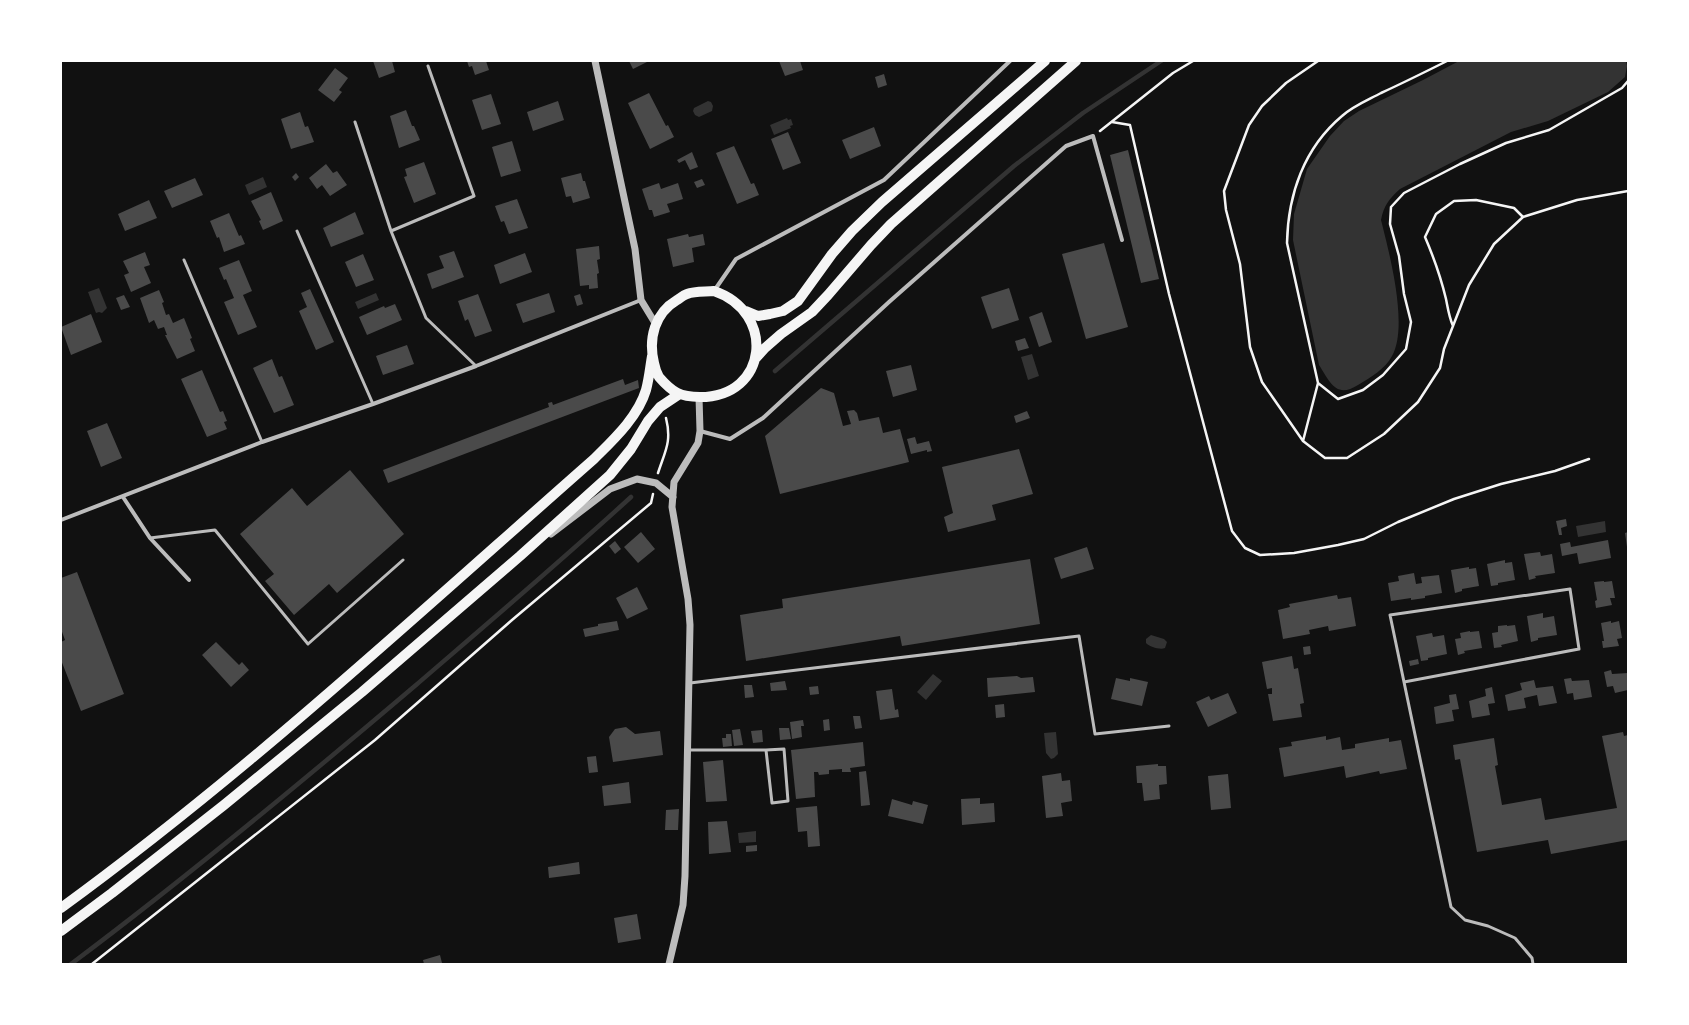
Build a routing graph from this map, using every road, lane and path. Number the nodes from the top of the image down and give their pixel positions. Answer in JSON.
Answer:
{"nodes":[{"id":1,"x":595,"y":61,"type":"edge"},
{"id":2,"x":1010,"y":61,"type":"edge"},
{"id":3,"x":1045,"y":61,"type":"edge"},
{"id":4,"x":1076,"y":61,"type":"edge"},
{"id":5,"x":1193,"y":61,"type":"edge"},
{"id":6,"x":1318,"y":61,"type":"edge"},
{"id":7,"x":1447,"y":61,"type":"edge"},
{"id":8,"x":428,"y":66,"type":"dead end"},
{"id":9,"x":1628,"y":81,"type":"edge"},
{"id":10,"x":355,"y":122,"type":"dead end"},
{"id":11,"x":1112,"y":122,"type":"junction"},
{"id":12,"x":1093,"y":136,"type":"junction"},
{"id":13,"x":1628,"y":191,"type":"edge"},
{"id":14,"x":1523,"y":217,"type":"junction"},
{"id":15,"x":297,"y":231,"type":"dead end"},
{"id":16,"x":391,"y":231,"type":"junction"},
{"id":17,"x":1122,"y":240,"type":"dead end"},
{"id":18,"x":184,"y":260,"type":"dead end"},
{"id":19,"x":714,"y":291,"type":"junction"},
{"id":20,"x":641,"y":300,"type":"junction"},
{"id":21,"x":746,"y":311,"type":"junction"},
{"id":22,"x":655,"y":323,"type":"junction"},
{"id":23,"x":1453,"y":326,"type":"junction"},
{"id":24,"x":652,"y":356,"type":"junction"},
{"id":25,"x":756,"y":358,"type":"junction"},
{"id":26,"x":476,"y":366,"type":"junction"},
{"id":27,"x":1318,"y":383,"type":"junction"},
{"id":28,"x":678,"y":394,"type":"junction"},
{"id":29,"x":699,"y":397,"type":"junction"},
{"id":30,"x":373,"y":404,"type":"junction"},
{"id":31,"x":660,"y":407,"type":"junction"},
{"id":32,"x":700,"y":431,"type":"junction"},
{"id":33,"x":1303,"y":441,"type":"junction"},
{"id":34,"x":262,"y":442,"type":"junction"},
{"id":35,"x":1589,"y":459,"type":"dead end"},
{"id":36,"x":656,"y":483,"type":"junction"},
{"id":37,"x":123,"y":497,"type":"junction"},
{"id":38,"x":673,"y":497,"type":"junction"},
{"id":39,"x":61,"y":520,"type":"edge"},
{"id":40,"x":150,"y":538,"type":"junction"},
{"id":41,"x":520,"y":556,"type":"junction"},
{"id":42,"x":403,"y":560,"type":"dead end"},
{"id":43,"x":189,"y":580,"type":"dead end"},
{"id":44,"x":690,"y":682,"type":"junction"},
{"id":45,"x":1404,"y":682,"type":"junction"},
{"id":46,"x":1169,"y":726,"type":"dead end"},
{"id":47,"x":688,"y":750,"type":"junction"},
{"id":48,"x":766,"y":750,"type":"junction"},
{"id":49,"x":61,"y":908,"type":"edge"},
{"id":50,"x":61,"y":931,"type":"edge"},
{"id":51,"x":92,"y":964,"type":"edge"},
{"id":52,"x":669,"y":964,"type":"edge"},
{"id":53,"x":1533,"y":964,"type":"edge"}],
"edges":[{"from":1,"to":20,"type":"street"},
{"from":2,"to":19,"type":"street"},
{"from":3,"to":21,"type":"main road"},
{"from":4,"to":25,"type":"main road"},
{"from":5,"to":11,"type":"path"},
{"from":6,"to":33,"type":"path"},
{"from":7,"to":27,"type":"path"},
{"from":8,"to":16,"type":"lane"},
{"from":9,"to":27,"type":"path"},
{"from":10,"to":16,"type":"lane"},
{"from":11,"to":12,"type":"path"},
{"from":11,"to":35,"type":"path"},
{"from":12,"to":17,"type":"street"},
{"from":12,"to":32,"type":"street"},
{"from":13,"to":14,"type":"path"},
{"from":14,"to":23,"type":"path"},
{"from":14,"to":23,"type":"path"},
{"from":15,"to":30,"type":"lane"},
{"from":16,"to":26,"type":"lane"},
{"from":18,"to":34,"type":"lane"},
{"from":19,"to":21,"type":"main road"},
{"from":19,"to":22,"type":"main road"},
{"from":20,"to":22,"type":"street"},
{"from":20,"to":26,"type":"street"},
{"from":21,"to":25,"type":"main road"},
{"from":22,"to":24,"type":"main road"},
{"from":23,"to":33,"type":"path"},
{"from":24,"to":28,"type":"main road"},
{"from":24,"to":49,"type":"main road"},
{"from":25,"to":29,"type":"main road"},
{"from":26,"to":30,"type":"street"},
{"from":27,"to":33,"type":"path"},
{"from":28,"to":29,"type":"main road"},
{"from":28,"to":31,"type":"main road"},
{"from":29,"to":32,"type":"street"},
{"from":30,"to":34,"type":"street"},
{"from":31,"to":36,"type":"path"},
{"from":31,"to":41,"type":"main road"},
{"from":32,"to":38,"type":"street"},
{"from":34,"to":37,"type":"street"},
{"from":36,"to":38,"type":"street"},
{"from":36,"to":41,"type":"street"},
{"from":36,"to":51,"type":"path"},
{"from":37,"to":39,"type":"street"},
{"from":37,"to":40,"type":"street"},
{"from":38,"to":44,"type":"street"},
{"from":40,"to":42,"type":"lane"},
{"from":40,"to":43,"type":"street"},
{"from":41,"to":50,"type":"main road"},
{"from":44,"to":46,"type":"lane"},
{"from":44,"to":47,"type":"street"},
{"from":45,"to":45,"type":"lane"},
{"from":45,"to":53,"type":"lane"},
{"from":47,"to":48,"type":"lane"},
{"from":47,"to":52,"type":"street"},
{"from":48,"to":48,"type":"lane"}]}
